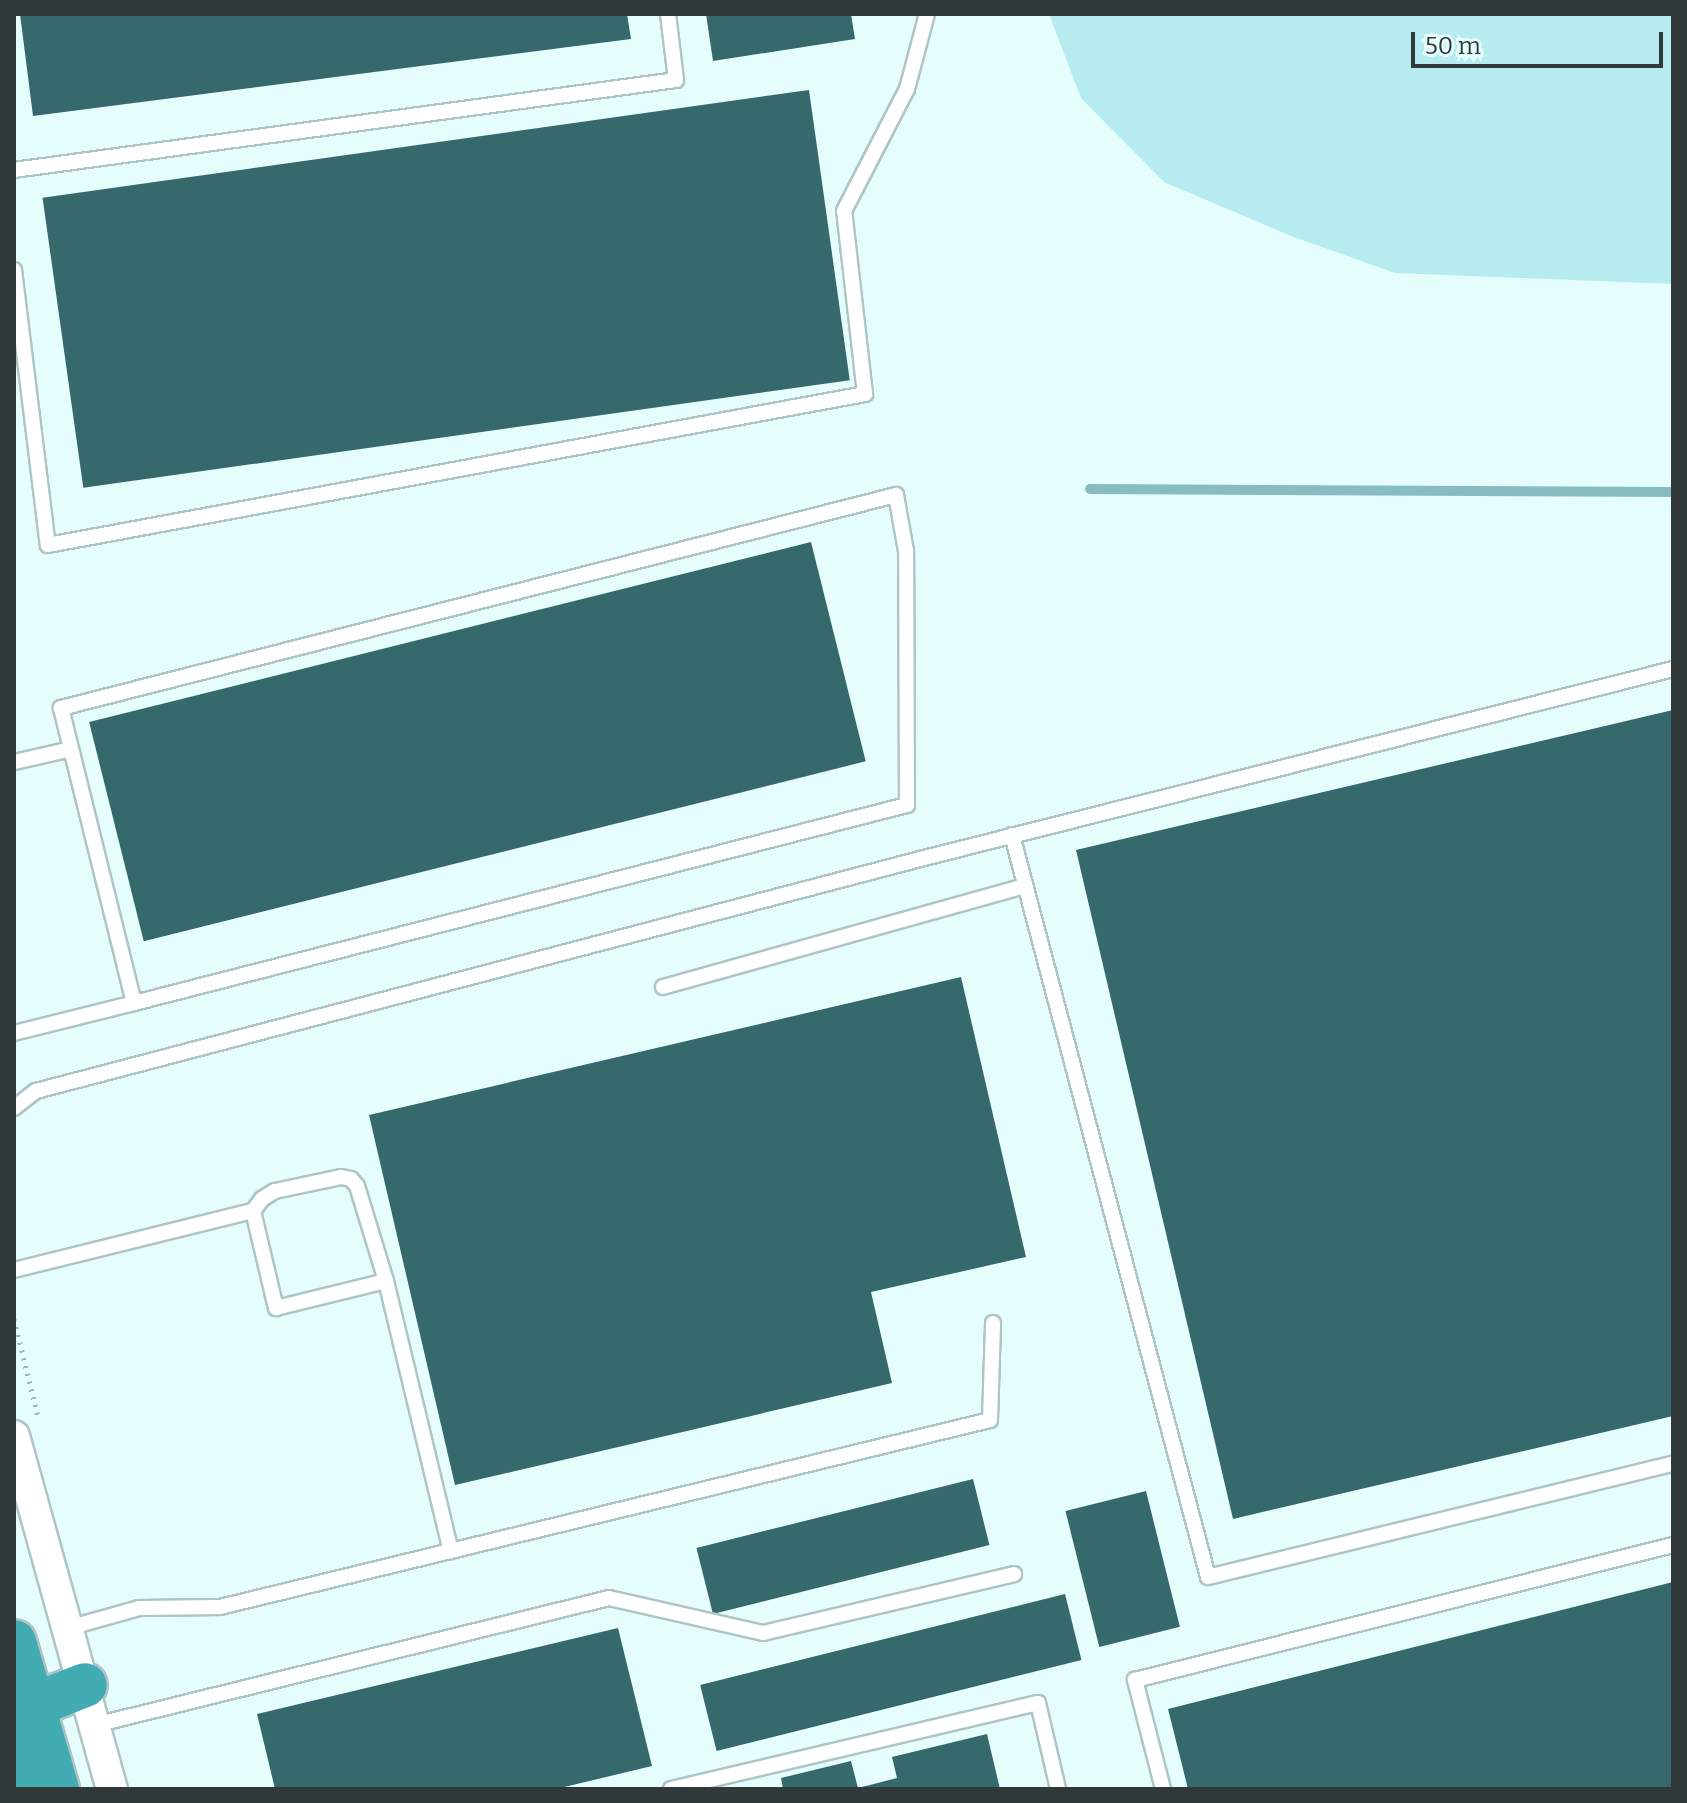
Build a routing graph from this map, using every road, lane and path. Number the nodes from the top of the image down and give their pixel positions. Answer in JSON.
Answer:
{"nodes":[{"id":1,"x":668,"y":14,"type":"edge"},
{"id":2,"x":927,"y":14,"type":"edge"},
{"id":3,"x":14,"y":170,"type":"edge"},
{"id":4,"x":14,"y":270,"type":"edge"},
{"id":5,"x":1673,"y":669,"type":"edge"},
{"id":6,"x":71,"y":749,"type":"junction"},
{"id":7,"x":14,"y":762,"type":"edge"},
{"id":8,"x":1012,"y":835,"type":"junction"},
{"id":9,"x":1025,"y":886,"type":"junction"},
{"id":10,"x":663,"y":987,"type":"dead end"},
{"id":11,"x":134,"y":1003,"type":"junction"},
{"id":12,"x":14,"y":1033,"type":"edge"},
{"id":13,"x":14,"y":1108,"type":"edge"},
{"id":14,"x":253,"y":1211,"type":"junction"},
{"id":15,"x":14,"y":1270,"type":"edge"},
{"id":16,"x":386,"y":1281,"type":"junction"},
{"id":17,"x":14,"y":1319,"type":"edge"},
{"id":18,"x":993,"y":1323,"type":"dead end"},
{"id":19,"x":28,"y":1433,"type":"edge"},
{"id":20,"x":1673,"y":1464,"type":"edge"},
{"id":21,"x":1673,"y":1545,"type":"edge"},
{"id":22,"x":451,"y":1551,"type":"junction"},
{"id":23,"x":1014,"y":1574,"type":"dead end"},
{"id":24,"x":68,"y":1628,"type":"junction"},
{"id":25,"x":14,"y":1642,"type":"edge"},
{"id":26,"x":90,"y":1705,"type":"junction"},
{"id":27,"x":23,"y":1709,"type":"edge"},
{"id":28,"x":23,"y":1789,"type":"edge"},
{"id":29,"x":57,"y":1789,"type":"edge"},
{"id":30,"x":112,"y":1789,"type":"edge"},
{"id":31,"x":671,"y":1789,"type":"edge"},
{"id":32,"x":1058,"y":1789,"type":"edge"},
{"id":33,"x":1163,"y":1789,"type":"edge"}],
"edges":[{"from":1,"to":3,"type":"lane"},
{"from":2,"to":4,"type":"lane"},
{"from":5,"to":8,"type":"lane"},
{"from":6,"to":7,"type":"lane"},
{"from":6,"to":11,"type":"lane"},
{"from":6,"to":11,"type":"lane"},
{"from":8,"to":9,"type":"lane"},
{"from":8,"to":13,"type":"lane"},
{"from":9,"to":10,"type":"lane"},
{"from":9,"to":20,"type":"lane"},
{"from":11,"to":12,"type":"lane"},
{"from":14,"to":15,"type":"lane"},
{"from":14,"to":16,"type":"lane"},
{"from":14,"to":16,"type":"lane"},
{"from":16,"to":22,"type":"lane"},
{"from":17,"to":19,"type":"path"},
{"from":18,"to":22,"type":"lane"},
{"from":19,"to":24,"type":"street"},
{"from":21,"to":33,"type":"lane"},
{"from":22,"to":24,"type":"lane"},
{"from":23,"to":26,"type":"lane"},
{"from":24,"to":26,"type":"street"},
{"from":25,"to":27,"type":"highway"},
{"from":26,"to":27,"type":"highway"},
{"from":26,"to":30,"type":"street"},
{"from":27,"to":28,"type":"highway"},
{"from":27,"to":29,"type":"highway"},
{"from":31,"to":32,"type":"lane"}]}
